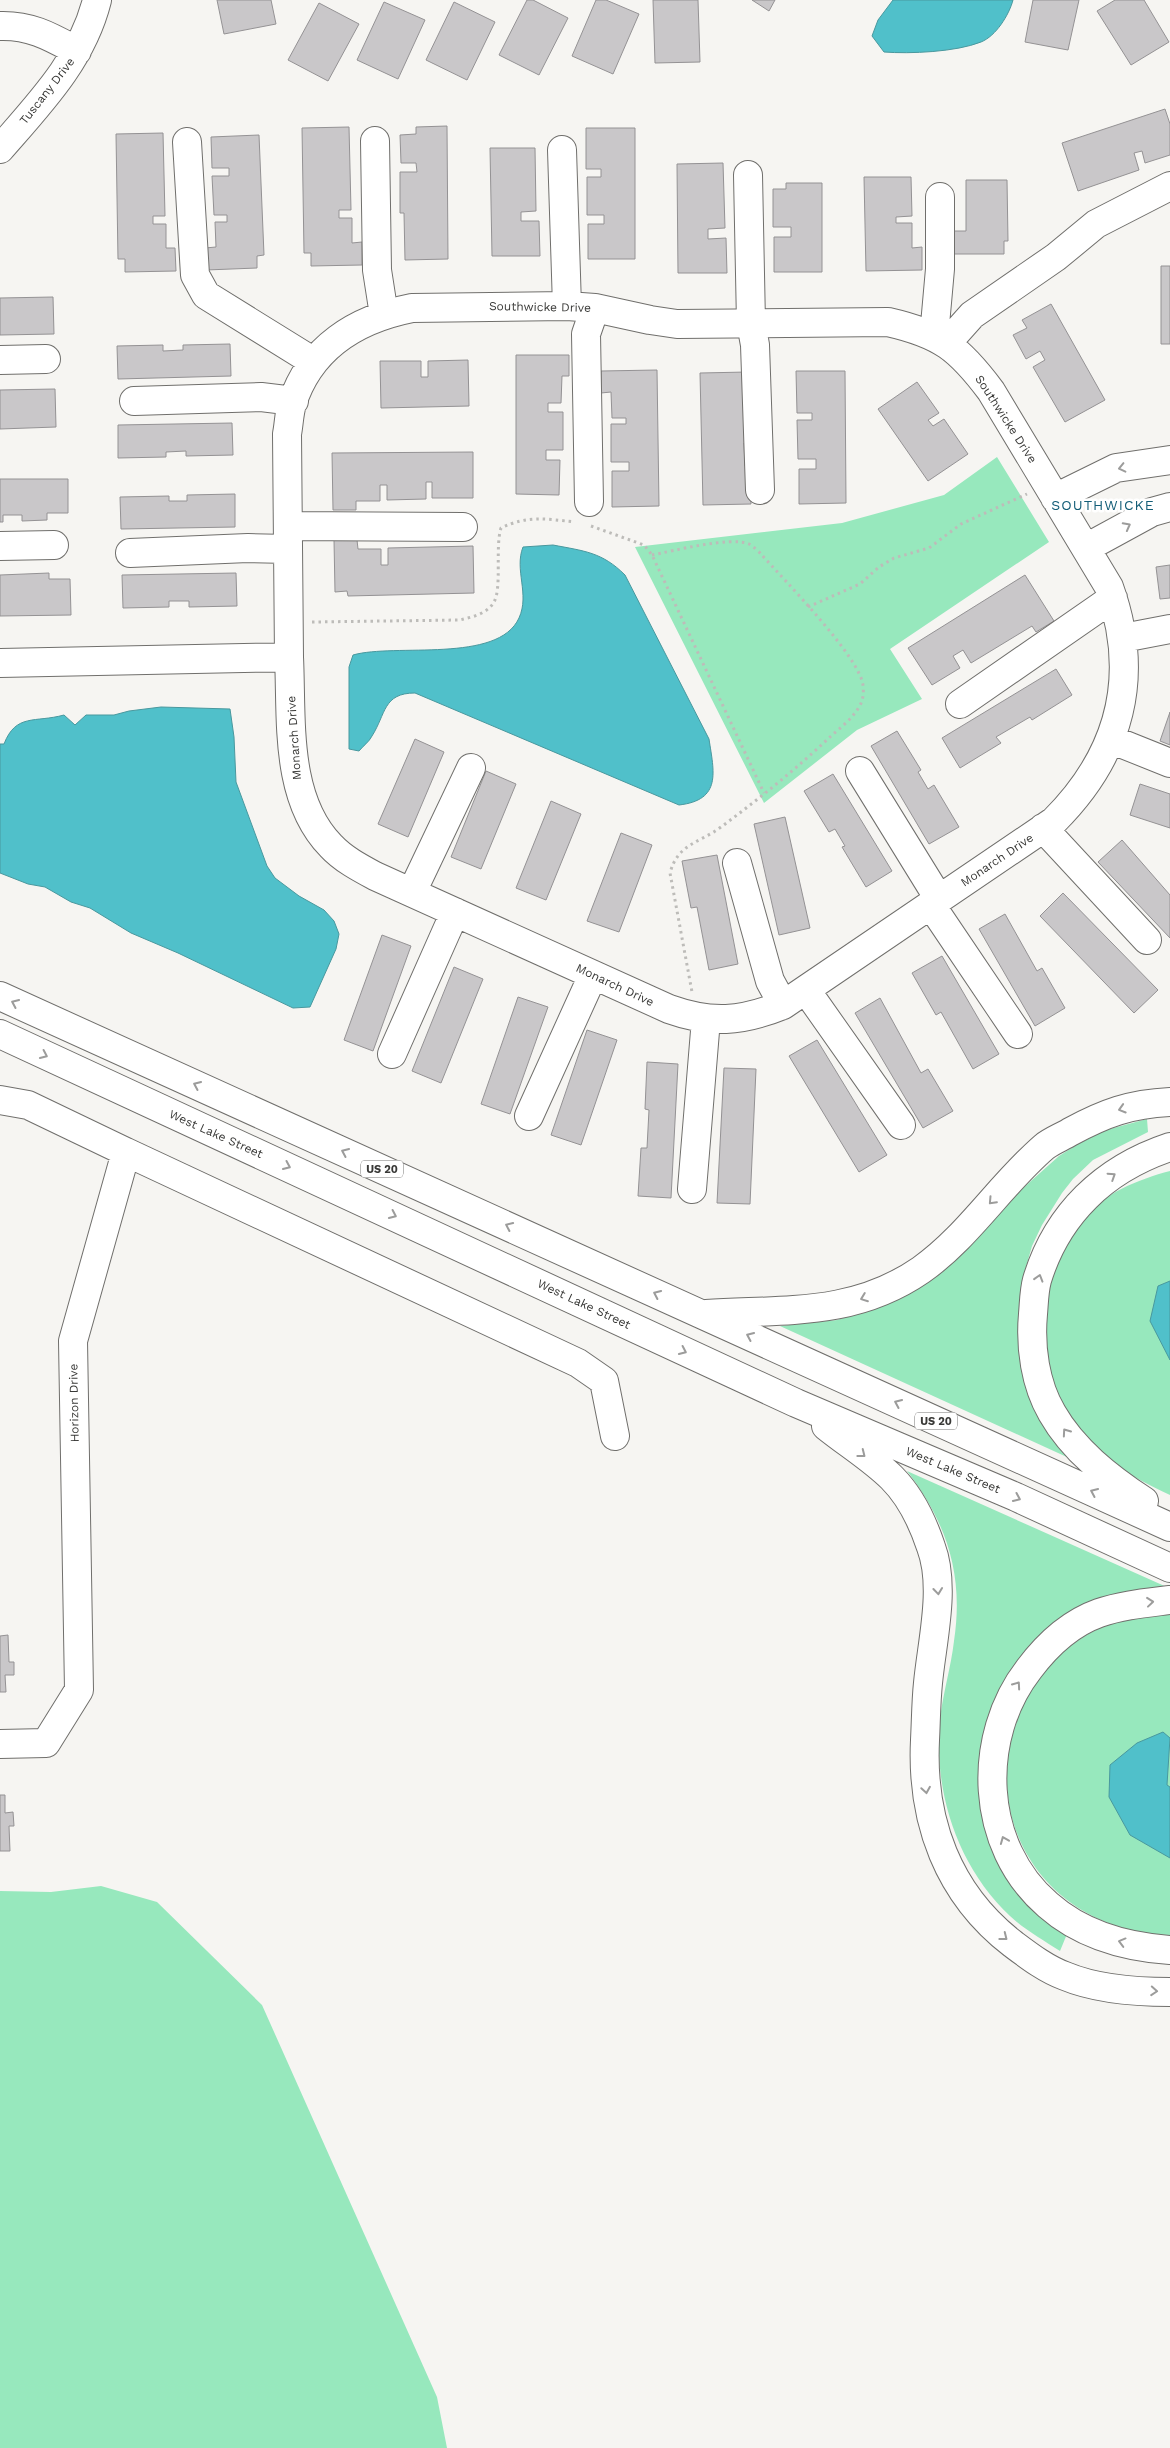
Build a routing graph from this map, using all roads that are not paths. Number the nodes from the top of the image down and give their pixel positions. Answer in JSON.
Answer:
{"nodes":[{"id":1,"x":97,"y":0,"type":"edge"},
{"id":2,"x":0,"y":26,"type":"edge"},
{"id":3,"x":77,"y":51,"type":"junction"},
{"id":4,"x":374,"y":140,"type":"dead end"},
{"id":5,"x":187,"y":142,"type":"dead end"},
{"id":6,"x":0,"y":149,"type":"edge"},
{"id":7,"x":562,"y":150,"type":"dead end"},
{"id":8,"x":748,"y":174,"type":"dead end"},
{"id":9,"x":1170,"y":186,"type":"edge"},
{"id":10,"x":940,"y":197,"type":"dead end"},
{"id":11,"x":567,"y":306,"type":"junction"},
{"id":12,"x":595,"y":308,"type":"junction"},
{"id":13,"x":384,"y":315,"type":"junction"},
{"id":14,"x":751,"y":323,"type":"junction"},
{"id":15,"x":941,"y":340,"type":"junction"},
{"id":16,"x":46,"y":359,"type":"dead end"},
{"id":17,"x":0,"y":360,"type":"edge"},
{"id":18,"x":314,"y":362,"type":"junction"},
{"id":19,"x":294,"y":400,"type":"junction"},
{"id":20,"x":134,"y":401,"type":"dead end"},
{"id":21,"x":1170,"y":460,"type":"edge"},
{"id":22,"x":760,"y":490,"type":"dead end"},
{"id":23,"x":1051,"y":490,"type":"junction"},
{"id":24,"x":589,"y":502,"type":"dead end"},
{"id":25,"x":1170,"y":507,"type":"edge"},
{"id":26,"x":463,"y":527,"type":"dead end"},
{"id":27,"x":288,"y":537,"type":"junction"},
{"id":28,"x":54,"y":545,"type":"dead end"},
{"id":29,"x":0,"y":546,"type":"edge"},
{"id":30,"x":1086,"y":548,"type":"junction"},
{"id":31,"x":130,"y":553,"type":"dead end"},
{"id":32,"x":1113,"y":598,"type":"junction"},
{"id":33,"x":1170,"y":629,"type":"edge"},
{"id":34,"x":1123,"y":638,"type":"junction"},
{"id":35,"x":289,"y":657,"type":"junction"},
{"id":36,"x":0,"y":663,"type":"edge"},
{"id":37,"x":960,"y":704,"type":"dead end"},
{"id":38,"x":1110,"y":739,"type":"junction"},
{"id":39,"x":1170,"y":763,"type":"edge"},
{"id":40,"x":471,"y":768,"type":"dead end"},
{"id":41,"x":860,"y":771,"type":"dead end"},
{"id":42,"x":1043,"y":828,"type":"junction"},
{"id":43,"x":737,"y":863,"type":"dead end"},
{"id":44,"x":412,"y":892,"type":"junction"},
{"id":45,"x":935,"y":902,"type":"junction"},
{"id":46,"x":454,"y":912,"type":"junction"},
{"id":47,"x":1147,"y":940,"type":"dead end"},
{"id":48,"x":593,"y":975,"type":"junction"},
{"id":49,"x":806,"y":990,"type":"junction"},
{"id":50,"x":0,"y":996,"type":"edge"},
{"id":51,"x":782,"y":1005,"type":"junction"},
{"id":52,"x":699,"y":1018,"type":"junction"},
{"id":53,"x":0,"y":1034,"type":"edge"},
{"id":54,"x":1018,"y":1034,"type":"dead end"},
{"id":55,"x":392,"y":1054,"type":"dead end"},
{"id":56,"x":0,"y":1100,"type":"edge"},
{"id":57,"x":1170,"y":1102,"type":"edge"},
{"id":58,"x":529,"y":1116,"type":"dead end"},
{"id":59,"x":901,"y":1125,"type":"dead end"},
{"id":60,"x":1170,"y":1148,"type":"edge"},
{"id":61,"x":126,"y":1152,"type":"junction"},
{"id":62,"x":692,"y":1189,"type":"dead end"},
{"id":63,"x":701,"y":1314,"type":"junction"},
{"id":64,"x":796,"y":1403,"type":"junction"},
{"id":65,"x":616,"y":1436,"type":"dead end"},
{"id":66,"x":1170,"y":1518,"type":"edge"},
{"id":67,"x":1170,"y":1527,"type":"edge"},
{"id":68,"x":1170,"y":1568,"type":"edge"},
{"id":69,"x":1170,"y":1600,"type":"edge"},
{"id":70,"x":0,"y":1744,"type":"edge"},
{"id":71,"x":1170,"y":1950,"type":"edge"},
{"id":72,"x":1170,"y":1992,"type":"edge"}],
"edges":[{"from":1,"to":3,"type":"main road","name":"Tuscany Drive"},
{"from":2,"to":3,"type":"main road"},
{"from":3,"to":6,"type":"main road","name":"Tuscany Drive"},
{"from":4,"to":13,"type":"main road"},
{"from":5,"to":18,"type":"main road"},
{"from":7,"to":11,"type":"main road"},
{"from":8,"to":14,"type":"main road"},
{"from":9,"to":15,"type":"main road"},
{"from":10,"to":15,"type":"main road"},
{"from":11,"to":12,"type":"main road","name":"Southwicke Drive"},
{"from":11,"to":13,"type":"main road","name":"Southwicke Drive"},
{"from":12,"to":14,"type":"main road","name":"Southwicke Drive"},
{"from":12,"to":24,"type":"main road"},
{"from":13,"to":18,"type":"main road","name":"Southwicke Drive"},
{"from":14,"to":15,"type":"main road","name":"Southwicke Drive"},
{"from":14,"to":22,"type":"main road"},
{"from":15,"to":23,"type":"main road","name":"Southwicke Drive"},
{"from":16,"to":17,"type":"main road"},
{"from":18,"to":19,"type":"main road","name":"Southwicke Drive"},
{"from":19,"to":20,"type":"main road"},
{"from":19,"to":27,"type":"main road","name":"Southwicke Drive"},
{"from":21,"to":23,"type":"main road","one_way":true},
{"from":23,"to":30,"type":"main road","name":"Southwicke Drive"},
{"from":30,"to":25,"type":"main road","one_way":true},
{"from":26,"to":27,"type":"main road"},
{"from":27,"to":31,"type":"main road"},
{"from":27,"to":35,"type":"main road","name":"Southwicke Drive"},
{"from":28,"to":29,"type":"main road"},
{"from":30,"to":32,"type":"main road","name":"Monarch Drive"},
{"from":32,"to":34,"type":"main road","name":"Monarch Drive"},
{"from":32,"to":37,"type":"main road"},
{"from":33,"to":34,"type":"main road"},
{"from":34,"to":38,"type":"main road","name":"Monarch Drive"},
{"from":35,"to":36,"type":"main road"},
{"from":35,"to":44,"type":"main road","name":"Monarch Drive"},
{"from":38,"to":39,"type":"main road"},
{"from":38,"to":42,"type":"main road","name":"Monarch Drive"},
{"from":40,"to":44,"type":"main road"},
{"from":41,"to":45,"type":"main road"},
{"from":42,"to":45,"type":"main road","name":"Monarch Drive"},
{"from":42,"to":47,"type":"main road"},
{"from":43,"to":51,"type":"main road"},
{"from":44,"to":46,"type":"main road","name":"Monarch Drive"},
{"from":45,"to":49,"type":"main road","name":"Monarch Drive"},
{"from":45,"to":54,"type":"main road"},
{"from":46,"to":48,"type":"main road","name":"Monarch Drive"},
{"from":46,"to":55,"type":"main road"},
{"from":48,"to":52,"type":"main road","name":"Monarch Drive"},
{"from":48,"to":58,"type":"main road"},
{"from":49,"to":51,"type":"main road","name":"Monarch Drive"},
{"from":49,"to":59,"type":"main road"},
{"from":63,"to":50,"type":"main road","number":"US 20","one_way":true},
{"from":51,"to":52,"type":"main road","name":"Monarch Drive"},
{"from":52,"to":62,"type":"main road"},
{"from":53,"to":64,"type":"main road","name":"West Lake Street","one_way":true},
{"from":56,"to":61,"type":"main road"},
{"from":57,"to":63,"type":"main road","one_way":true},
{"from":66,"to":60,"type":"main road","one_way":true},
{"from":61,"to":65,"type":"main road"},
{"from":61,"to":70,"type":"main road","name":"Horizon Drive"},
{"from":67,"to":63,"type":"main road","number":"US 20","one_way":true},
{"from":64,"to":68,"type":"main road","name":"West Lake Street","one_way":true},
{"from":64,"to":72,"type":"main road","one_way":true},
{"from":71,"to":69,"type":"main road","one_way":true}]}
